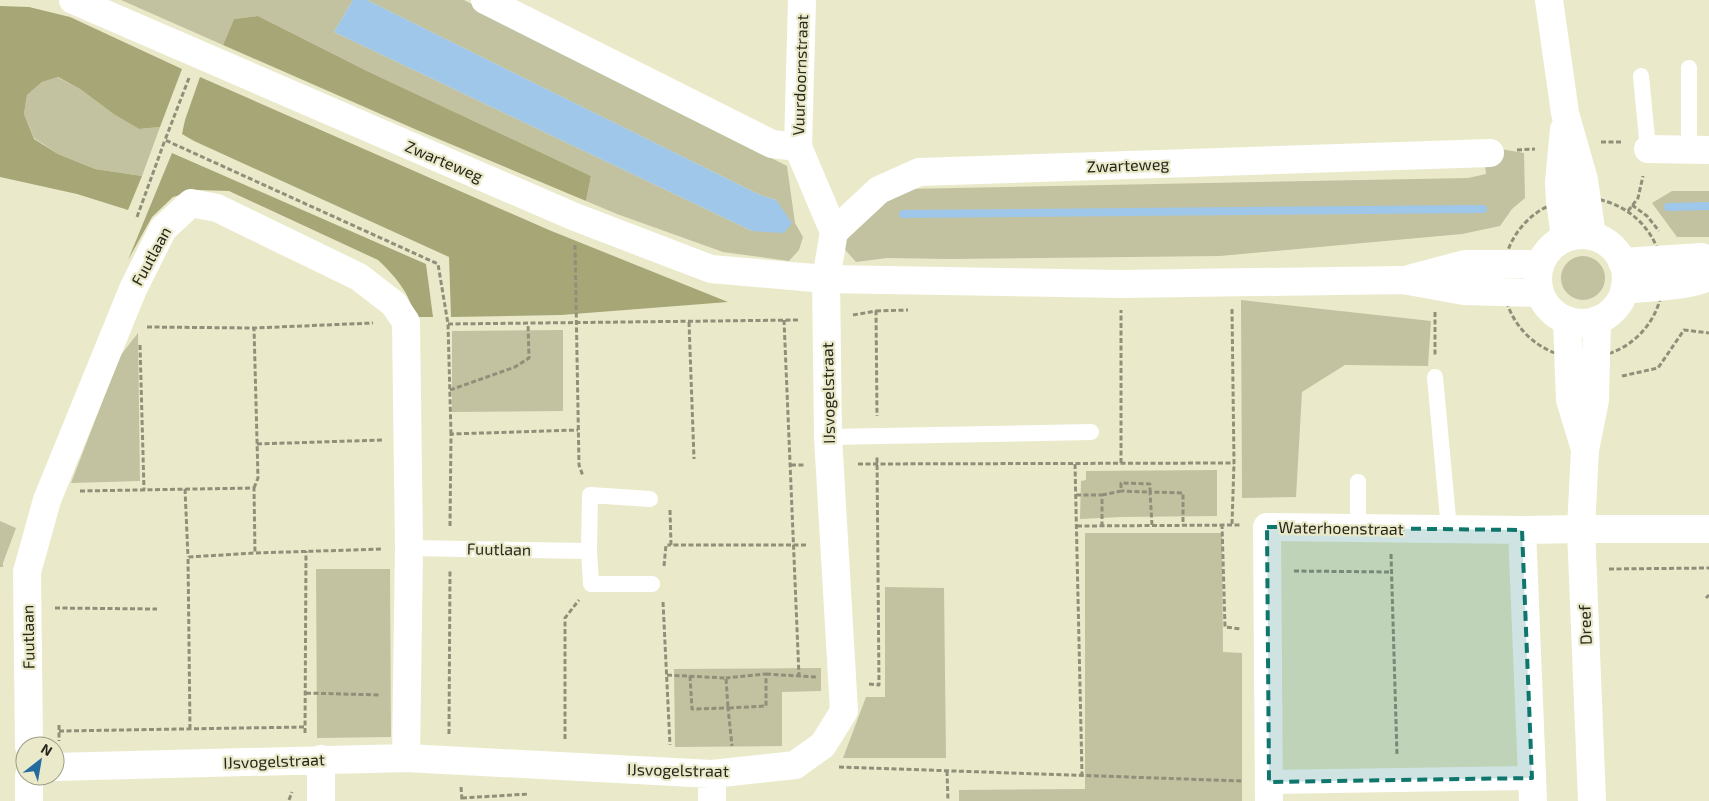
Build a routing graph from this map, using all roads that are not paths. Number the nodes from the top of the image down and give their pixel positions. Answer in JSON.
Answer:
{"nodes":[{"id":1,"x":73,"y":0,"type":"edge"},
{"id":2,"x":485,"y":0,"type":"edge"},
{"id":3,"x":802,"y":0,"type":"edge"},
{"id":4,"x":1549,"y":0,"type":"edge"},
{"id":5,"x":1689,"y":68,"type":"dead end"},
{"id":6,"x":1641,"y":76,"type":"dead end"},
{"id":7,"x":1565,"y":113,"type":"junction"},
{"id":8,"x":798,"y":147,"type":"junction"},
{"id":9,"x":1648,"y":149,"type":"joint"},
{"id":10,"x":1699,"y":150,"type":"edge"},
{"id":11,"x":1490,"y":153,"type":"dead end"},
{"id":12,"x":834,"y":232,"type":"junction"},
{"id":13,"x":1592,"y":236,"type":"junction"},
{"id":14,"x":1565,"y":238,"type":"junction"},
{"id":15,"x":1709,"y":260,"type":"edge"},
{"id":16,"x":1622,"y":262,"type":"junction"},
{"id":17,"x":1540,"y":264,"type":"junction"},
{"id":18,"x":1709,"y":277,"type":"edge"},
{"id":19,"x":826,"y":279,"type":"junction"},
{"id":20,"x":1403,"y":280,"type":"junction"},
{"id":21,"x":1624,"y":290,"type":"junction"},
{"id":22,"x":1540,"y":293,"type":"junction"},
{"id":23,"x":1567,"y":320,"type":"junction"},
{"id":24,"x":1597,"y":320,"type":"junction"},
{"id":25,"x":1435,"y":376,"type":"road end"},
{"id":26,"x":1091,"y":432,"type":"dead end"},
{"id":27,"x":828,"y":437,"type":"junction"},
{"id":28,"x":1585,"y":450,"type":"junction"},
{"id":29,"x":1358,"y":482,"type":"dead end"},
{"id":30,"x":650,"y":499,"type":"road end"},
{"id":31,"x":1358,"y":528,"type":"junction"},
{"id":32,"x":1581,"y":529,"type":"junction"},
{"id":33,"x":1709,"y":529,"type":"edge"},
{"id":34,"x":1449,"y":530,"type":"junction"},
{"id":35,"x":1522,"y":530,"type":"junction"},
{"id":36,"x":408,"y":548,"type":"junction"},
{"id":37,"x":589,"y":550,"type":"junction"},
{"id":38,"x":657,"y":584,"type":"road end"},
{"id":39,"x":29,"y":736,"type":"edge"},
{"id":40,"x":406,"y":758,"type":"junction"},
{"id":41,"x":313,"y":759,"type":"junction"},
{"id":42,"x":65,"y":767,"type":"edge"},
{"id":43,"x":723,"y":773,"type":"junction"},
{"id":44,"x":29,"y":786,"type":"edge"},
{"id":45,"x":1533,"y":789,"type":"edge"},
{"id":46,"x":1269,"y":792,"type":"edge"},
{"id":47,"x":29,"y":801,"type":"edge"},
{"id":48,"x":321,"y":801,"type":"edge"},
{"id":49,"x":712,"y":801,"type":"edge"},
{"id":50,"x":1592,"y":801,"type":"edge"}],
"edges":[{"from":1,"to":19,"type":"street","name":"Zwarteweg"},
{"from":2,"to":8,"type":"street"},
{"from":3,"to":8,"type":"street","name":"Vuurdoornstraat"},
{"from":4,"to":7,"type":"street"},
{"from":5,"to":10,"type":"lane"},
{"from":6,"to":9,"type":"lane"},
{"from":7,"to":13,"type":"street"},
{"from":7,"to":14,"type":"street"},
{"from":8,"to":12,"type":"street","name":"Vuurdoornstraat"},
{"from":9,"to":10,"type":"street"},
{"from":11,"to":12,"type":"street","name":"Zwarteweg"},
{"from":12,"to":19,"type":"street"},
{"from":13,"to":14,"type":"street"},
{"from":13,"to":16,"type":"street"},
{"from":14,"to":17,"type":"street"},
{"from":15,"to":16,"type":"street"},
{"from":16,"to":21,"type":"street"},
{"from":17,"to":20,"type":"street","name":"Zwarteweg"},
{"from":17,"to":22,"type":"street"},
{"from":18,"to":21,"type":"street"},
{"from":19,"to":20,"type":"street","name":"Zwarteweg"},
{"from":19,"to":27,"type":"street","name":"IJsvogelstraat"},
{"from":20,"to":22,"type":"street","name":"Zwarteweg"},
{"from":21,"to":24,"type":"street"},
{"from":22,"to":23,"type":"street"},
{"from":23,"to":24,"type":"street"},
{"from":23,"to":28,"type":"street","name":"Dreef"},
{"from":24,"to":28,"type":"street","name":"Dreef"},
{"from":25,"to":34,"type":"lane"},
{"from":26,"to":27,"type":"lane"},
{"from":27,"to":43,"type":"street","name":"IJsvogelstraat"},
{"from":28,"to":32,"type":"street","name":"Dreef"},
{"from":29,"to":31,"type":"lane"},
{"from":30,"to":37,"type":"lane"},
{"from":31,"to":34,"type":"street","name":"Waterhoenstraat"},
{"from":31,"to":46,"type":"street","name":"Waterhoenstraat"},
{"from":32,"to":33,"type":"street","name":"Waterhoenstraat"},
{"from":32,"to":35,"type":"street","name":"Waterhoenstraat"},
{"from":32,"to":50,"type":"street","name":"Dreef"},
{"from":34,"to":35,"type":"street","name":"Waterhoenstraat"},
{"from":35,"to":45,"type":"street"},
{"from":36,"to":37,"type":"lane","name":"Fuutlaan"},
{"from":36,"to":39,"type":"street","name":"Fuutlaan"},
{"from":36,"to":40,"type":"street"},
{"from":37,"to":38,"type":"lane"},
{"from":40,"to":41,"type":"street","name":"IJsvogelstraat"},
{"from":40,"to":43,"type":"street","name":"IJsvogelstraat"},
{"from":41,"to":42,"type":"street","name":"IJsvogelstraat"},
{"from":41,"to":48,"type":"street"},
{"from":43,"to":49,"type":"street"},
{"from":44,"to":47,"type":"street"},
{"from":45,"to":46,"type":"street"}]}
